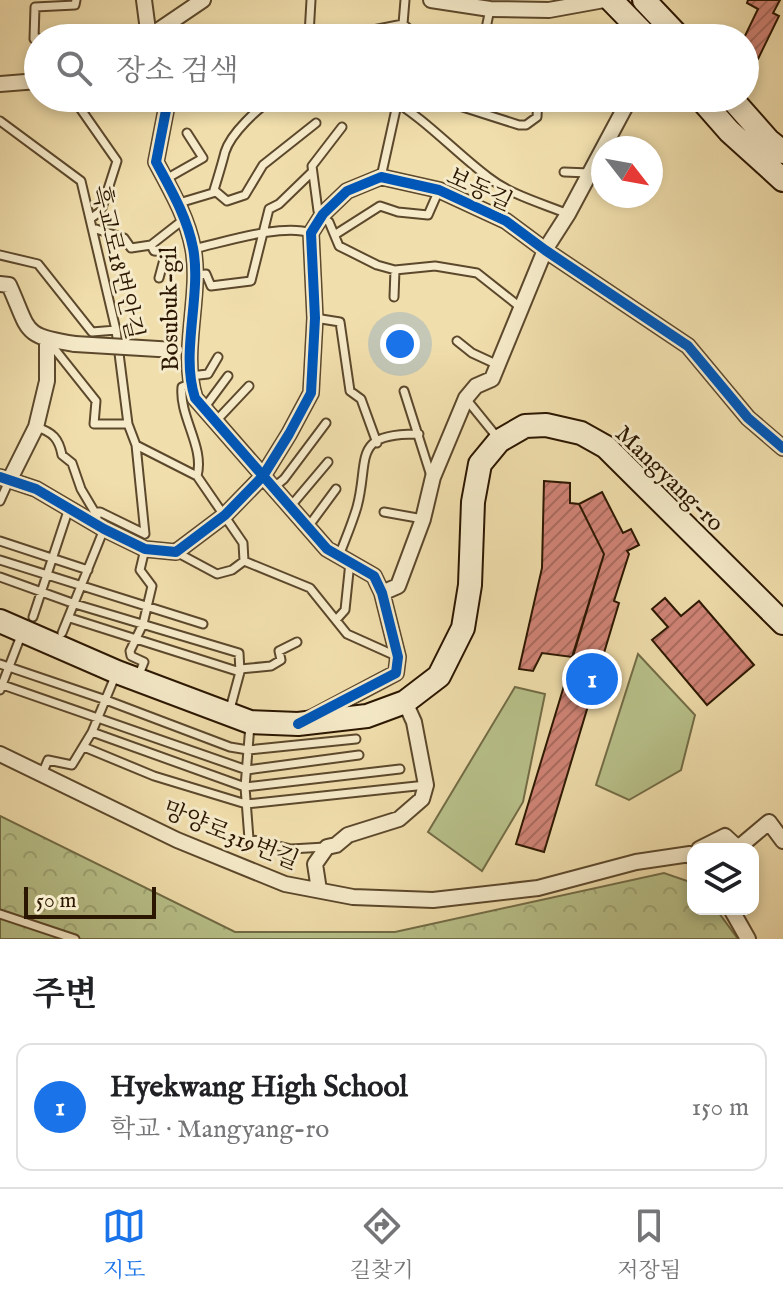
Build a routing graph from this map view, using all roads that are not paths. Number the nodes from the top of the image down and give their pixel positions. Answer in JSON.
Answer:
{"nodes":[{"id":1,"x":76,"y":0,"type":"edge"},
{"id":2,"x":144,"y":0,"type":"edge"},
{"id":3,"x":203,"y":0,"type":"edge"},
{"id":4,"x":311,"y":0,"type":"edge"},
{"id":5,"x":405,"y":0,"type":"edge"},
{"id":6,"x":431,"y":0,"type":"edge"},
{"id":7,"x":604,"y":0,"type":"edge"},
{"id":8,"x":611,"y":0,"type":"edge"},
{"id":9,"x":644,"y":0,"type":"edge"},
{"id":10,"x":490,"y":9,"type":"junction"},
{"id":11,"x":34,"y":24,"type":"edge"},
{"id":12,"x":147,"y":24,"type":"edge"},
{"id":13,"x":168,"y":24,"type":"edge"},
{"id":14,"x":310,"y":24,"type":"edge"},
{"id":15,"x":403,"y":24,"type":"edge"},
{"id":16,"x":487,"y":24,"type":"edge"},
{"id":17,"x":634,"y":24,"type":"edge"},
{"id":18,"x":667,"y":24,"type":"edge"},
{"id":19,"x":24,"y":82,"type":"edge"},
{"id":20,"x":0,"y":84,"type":"edge"},
{"id":21,"x":83,"y":112,"type":"edge"},
{"id":22,"x":166,"y":112,"type":"edge"},
{"id":23,"x":257,"y":112,"type":"edge"},
{"id":24,"x":393,"y":112,"type":"edge"},
{"id":25,"x":410,"y":112,"type":"edge"},
{"id":26,"x":478,"y":112,"type":"edge"},
{"id":27,"x":537,"y":112,"type":"edge"},
{"id":28,"x":622,"y":112,"type":"edge"},
{"id":29,"x":712,"y":112,"type":"edge"},
{"id":30,"x":743,"y":112,"type":"edge"},
{"id":31,"x":0,"y":121,"type":"edge"},
{"id":32,"x":316,"y":123,"type":"dead end"},
{"id":33,"x":342,"y":127,"type":"dead end"},
{"id":34,"x":187,"y":133,"type":"dead end"},
{"id":35,"x":783,"y":152,"type":"edge"},
{"id":36,"x":312,"y":172,"type":"junction"},
{"id":37,"x":564,"y":172,"type":"dead end"},
{"id":38,"x":589,"y":173,"type":"junction"},
{"id":39,"x":381,"y":177,"type":"junction"},
{"id":40,"x":166,"y":179,"type":"junction"},
{"id":41,"x":783,"y":180,"type":"edge"},
{"id":42,"x":439,"y":190,"type":"junction"},
{"id":43,"x":216,"y":192,"type":"junction"},
{"id":44,"x":179,"y":203,"type":"junction"},
{"id":45,"x":568,"y":214,"type":"junction"},
{"id":46,"x":322,"y":215,"type":"junction"},
{"id":47,"x":90,"y":219,"type":"junction"},
{"id":48,"x":183,"y":220,"type":"junction"},
{"id":49,"x":93,"y":231,"type":"junction"},
{"id":50,"x":311,"y":233,"type":"junction"},
{"id":51,"x":262,"y":234,"type":"junction"},
{"id":52,"x":336,"y":234,"type":"junction"},
{"id":53,"x":151,"y":245,"type":"junction"},
{"id":54,"x":193,"y":249,"type":"junction"},
{"id":55,"x":545,"y":250,"type":"junction"},
{"id":56,"x":0,"y":255,"type":"edge"},
{"id":57,"x":395,"y":270,"type":"junction"},
{"id":58,"x":193,"y":275,"type":"junction"},
{"id":59,"x":159,"y":278,"type":"dead end"},
{"id":60,"x":0,"y":284,"type":"edge"},
{"id":61,"x":394,"y":297,"type":"dead end"},
{"id":62,"x":520,"y":307,"type":"junction"},
{"id":63,"x":315,"y":318,"type":"junction"},
{"id":64,"x":116,"y":330,"type":"junction"},
{"id":65,"x":47,"y":340,"type":"junction"},
{"id":66,"x":457,"y":341,"type":"dead end"},
{"id":67,"x":119,"y":349,"type":"junction"},
{"id":68,"x":192,"y":350,"type":"junction"},
{"id":69,"x":218,"y":357,"type":"dead end"},
{"id":70,"x":498,"y":365,"type":"junction"},
{"id":71,"x":228,"y":376,"type":"dead end"},
{"id":72,"x":190,"y":380,"type":"junction"},
{"id":73,"x":249,"y":386,"type":"dead end"},
{"id":74,"x":404,"y":391,"type":"dead end"},
{"id":75,"x":466,"y":398,"type":"junction"},
{"id":76,"x":205,"y":407,"type":"junction"},
{"id":77,"x":216,"y":421,"type":"junction"},
{"id":78,"x":326,"y":423,"type":"dead end"},
{"id":79,"x":128,"y":424,"type":"junction"},
{"id":80,"x":36,"y":427,"type":"junction"},
{"id":81,"x":419,"y":434,"type":"junction"},
{"id":82,"x":499,"y":441,"type":"junction"},
{"id":83,"x":377,"y":443,"type":"junction"},
{"id":84,"x":136,"y":445,"type":"junction"},
{"id":85,"x":783,"y":448,"type":"edge"},
{"id":86,"x":328,"y":462,"type":"dead end"},
{"id":87,"x":197,"y":476,"type":"junction"},
{"id":88,"x":263,"y":476,"type":"junction"},
{"id":89,"x":433,"y":477,"type":"junction"},
{"id":90,"x":5,"y":478,"type":"edge"},
{"id":91,"x":273,"y":488,"type":"junction"},
{"id":92,"x":336,"y":489,"type":"dead end"},
{"id":93,"x":0,"y":501,"type":"edge"},
{"id":94,"x":290,"y":507,"type":"junction"},
{"id":95,"x":69,"y":508,"type":"junction"},
{"id":96,"x":96,"y":512,"type":"junction"},
{"id":97,"x":384,"y":512,"type":"dead end"},
{"id":98,"x":225,"y":515,"type":"junction"},
{"id":99,"x":423,"y":519,"type":"junction"},
{"id":100,"x":308,"y":527,"type":"junction"},
{"id":101,"x":103,"y":528,"type":"junction"},
{"id":102,"x":0,"y":541,"type":"edge"},
{"id":103,"x":145,"y":549,"type":"junction"},
{"id":104,"x":176,"y":552,"type":"junction"},
{"id":105,"x":52,"y":559,"type":"junction"},
{"id":106,"x":345,"y":559,"type":"junction"},
{"id":107,"x":0,"y":560,"type":"edge"},
{"id":108,"x":244,"y":561,"type":"junction"},
{"id":109,"x":88,"y":570,"type":"junction"},
{"id":110,"x":46,"y":576,"type":"junction"},
{"id":111,"x":0,"y":577,"type":"edge"},
{"id":112,"x":81,"y":584,"type":"junction"},
{"id":113,"x":41,"y":590,"type":"junction"},
{"id":114,"x":382,"y":593,"type":"junction"},
{"id":115,"x":75,"y":604,"type":"junction"},
{"id":116,"x":148,"y":606,"type":"junction"},
{"id":117,"x":70,"y":618,"type":"junction"},
{"id":118,"x":336,"y":620,"type":"junction"},
{"id":119,"x":0,"y":621,"type":"edge"},
{"id":120,"x":783,"y":623,"type":"edge"},
{"id":121,"x":28,"y":624,"type":"junction"},
{"id":122,"x":143,"y":624,"type":"junction"},
{"id":123,"x":203,"y":624,"type":"dead end"},
{"id":124,"x":62,"y":633,"type":"dead end"},
{"id":125,"x":136,"y":640,"type":"junction"},
{"id":126,"x":297,"y":642,"type":"dead end"},
{"id":127,"x":398,"y":657,"type":"junction"},
{"id":128,"x":0,"y":664,"type":"edge"},
{"id":129,"x":9,"y":667,"type":"junction"},
{"id":130,"x":240,"y":670,"type":"junction"},
{"id":131,"x":127,"y":676,"type":"junction"},
{"id":132,"x":1,"y":687,"type":"edge"},
{"id":133,"x":106,"y":700,"type":"junction"},
{"id":134,"x":405,"y":702,"type":"junction"},
{"id":135,"x":228,"y":715,"type":"junction"},
{"id":136,"x":99,"y":717,"type":"junction"},
{"id":137,"x":250,"y":722,"type":"junction"},
{"id":138,"x":298,"y":724,"type":"junction"},
{"id":139,"x":92,"y":732,"type":"junction"},
{"id":140,"x":356,"y":739,"type":"dead end"},
{"id":141,"x":84,"y":747,"type":"junction"},
{"id":142,"x":248,"y":750,"type":"junction"},
{"id":143,"x":0,"y":754,"type":"edge"},
{"id":144,"x":359,"y":755,"type":"dead end"},
{"id":145,"x":400,"y":769,"type":"dead end"},
{"id":146,"x":247,"y":770,"type":"junction"},
{"id":147,"x":42,"y":774,"type":"junction"},
{"id":148,"x":426,"y":785,"type":"junction"},
{"id":149,"x":245,"y":787,"type":"junction"},
{"id":150,"x":246,"y":804,"type":"junction"},
{"id":151,"x":783,"y":841,"type":"edge"},
{"id":152,"x":712,"y":843,"type":"edge"},
{"id":153,"x":733,"y":843,"type":"edge"},
{"id":154,"x":744,"y":843,"type":"edge"},
{"id":155,"x":327,"y":847,"type":"junction"},
{"id":156,"x":687,"y":854,"type":"edge"},
{"id":157,"x":319,"y":890,"type":"junction"},
{"id":158,"x":0,"y":914,"type":"edge"},
{"id":159,"x":734,"y":915,"type":"edge"},
{"id":160,"x":75,"y":939,"type":"edge"},
{"id":161,"x":748,"y":939,"type":"edge"}],
"edges":[{"from":1,"to":11,"type":"lane"},
{"from":2,"to":12,"type":"street"},
{"from":3,"to":13,"type":"street"},
{"from":4,"to":14,"type":"lane"},
{"from":5,"to":15,"type":"lane"},
{"from":6,"to":10,"type":"street"},
{"from":7,"to":10,"type":"street"},
{"from":8,"to":17,"type":"main road"},
{"from":9,"to":18,"type":"main road"},
{"from":10,"to":16,"type":"lane"},
{"from":19,"to":20,"type":"street"},
{"from":21,"to":47,"type":"lane"},
{"from":22,"to":40,"type":"street","name":"Bosubuk-gil"},
{"from":23,"to":43,"type":"lane"},
{"from":24,"to":39,"type":"lane"},
{"from":25,"to":45,"type":"lane"},
{"from":26,"to":27,"type":"lane"},
{"from":28,"to":38,"type":"street"},
{"from":29,"to":41,"type":"main road"},
{"from":30,"to":35,"type":"main road"},
{"from":31,"to":47,"type":"lane","name":"흑교로18번안길"},
{"from":32,"to":43,"type":"lane"},
{"from":33,"to":36,"type":"lane"},
{"from":34,"to":40,"type":"lane"},
{"from":36,"to":46,"type":"lane"},
{"from":36,"to":51,"type":"lane"},
{"from":37,"to":38,"type":"lane"},
{"from":38,"to":45,"type":"street"},
{"from":39,"to":42,"type":"street","name":"보동길"},
{"from":39,"to":46,"type":"street"},
{"from":40,"to":44,"type":"street","name":"Bosubuk-gil"},
{"from":42,"to":52,"type":"lane"},
{"from":42,"to":55,"type":"street","name":"보동길"},
{"from":43,"to":44,"type":"lane"},
{"from":44,"to":48,"type":"street","name":"Bosubuk-gil"},
{"from":45,"to":55,"type":"street"},
{"from":46,"to":50,"type":"street"},
{"from":46,"to":52,"type":"lane"},
{"from":47,"to":49,"type":"lane","name":"흑교로18번안길"},
{"from":48,"to":53,"type":"lane","name":"Bosubuk-gil"},
{"from":48,"to":54,"type":"street","name":"Bosubuk-gil"},
{"from":49,"to":53,"type":"lane"},
{"from":49,"to":64,"type":"lane","name":"흑교로18번안길"},
{"from":50,"to":51,"type":"lane"},
{"from":50,"to":63,"type":"street"},
{"from":51,"to":54,"type":"lane"},
{"from":51,"to":58,"type":"lane","name":"Bosubuk-gil"},
{"from":52,"to":57,"type":"lane"},
{"from":53,"to":59,"type":"lane","name":"Bosubuk-gil"},
{"from":54,"to":58,"type":"street","name":"Bosubuk-gil"},
{"from":55,"to":62,"type":"street"},
{"from":55,"to":85,"type":"street","name":"보동길"},
{"from":56,"to":64,"type":"lane"},
{"from":57,"to":61,"type":"lane"},
{"from":57,"to":62,"type":"lane"},
{"from":58,"to":68,"type":"street","name":"Bosubuk-gil"},
{"from":60,"to":65,"type":"street"},
{"from":62,"to":70,"type":"street"},
{"from":63,"to":83,"type":"lane"},
{"from":63,"to":88,"type":"street"},
{"from":64,"to":67,"type":"lane","name":"흑교로18번안길"},
{"from":65,"to":67,"type":"street","bridge":true},
{"from":65,"to":79,"type":"lane"},
{"from":65,"to":80,"type":"street"},
{"from":66,"to":70,"type":"lane"},
{"from":67,"to":68,"type":"street","bridge":true},
{"from":67,"to":79,"type":"lane","name":"흑교로18번안길"},
{"from":68,"to":72,"type":"street","name":"Bosubuk-gil"},
{"from":69,"to":72,"type":"lane","name":"Bosubuk-gil"},
{"from":70,"to":75,"type":"street"},
{"from":71,"to":76,"type":"lane"},
{"from":72,"to":76,"type":"street","name":"Bosubuk-gil"},
{"from":72,"to":87,"type":"lane","name":"Bosubuk-gil"},
{"from":73,"to":77,"type":"lane"},
{"from":74,"to":81,"type":"lane"},
{"from":75,"to":82,"type":"lane"},
{"from":75,"to":89,"type":"street"},
{"from":76,"to":77,"type":"street","name":"Bosubuk-gil"},
{"from":77,"to":88,"type":"street","name":"Bosubuk-gil"},
{"from":78,"to":91,"type":"lane"},
{"from":79,"to":84,"type":"lane","name":"흑교로18번안길"},
{"from":80,"to":90,"type":"street"},
{"from":80,"to":96,"type":"lane"},
{"from":81,"to":83,"type":"lane"},
{"from":81,"to":89,"type":"lane"},
{"from":82,"to":120,"type":"main road","name":"Mangyang-ro"},
{"from":82,"to":134,"type":"main road"},
{"from":83,"to":106,"type":"lane"},
{"from":84,"to":87,"type":"lane"},
{"from":84,"to":96,"type":"lane","name":"흑교로18번안길"},
{"from":86,"to":94,"type":"lane"},
{"from":87,"to":98,"type":"lane"},
{"from":88,"to":91,"type":"street","name":"Bosubuk-gil"},
{"from":88,"to":98,"type":"street"},
{"from":89,"to":99,"type":"street"},
{"from":90,"to":93,"type":"lane"},
{"from":90,"to":95,"type":"street"},
{"from":91,"to":94,"type":"street","name":"Bosubuk-gil"},
{"from":92,"to":100,"type":"lane"},
{"from":94,"to":100,"type":"street","name":"Bosubuk-gil"},
{"from":95,"to":101,"type":"street"},
{"from":95,"to":105,"type":"lane"},
{"from":96,"to":101,"type":"lane"},
{"from":97,"to":99,"type":"lane"},
{"from":98,"to":104,"type":"street"},
{"from":98,"to":108,"type":"lane"},
{"from":99,"to":114,"type":"street"},
{"from":100,"to":106,"type":"street","name":"Bosubuk-gil"},
{"from":101,"to":103,"type":"street"},
{"from":101,"to":109,"type":"lane"},
{"from":102,"to":105,"type":"lane"},
{"from":103,"to":104,"type":"street"},
{"from":103,"to":116,"type":"lane"},
{"from":104,"to":108,"type":"lane"},
{"from":105,"to":109,"type":"lane"},
{"from":105,"to":110,"type":"lane"},
{"from":106,"to":114,"type":"street","name":"Bosubuk-gil"},
{"from":106,"to":118,"type":"lane"},
{"from":107,"to":110,"type":"lane"},
{"from":108,"to":118,"type":"lane"},
{"from":109,"to":112,"type":"lane"},
{"from":110,"to":112,"type":"lane"},
{"from":110,"to":113,"type":"lane"},
{"from":111,"to":113,"type":"lane"},
{"from":112,"to":115,"type":"lane"},
{"from":112,"to":116,"type":"lane"},
{"from":113,"to":115,"type":"lane"},
{"from":113,"to":121,"type":"lane"},
{"from":114,"to":127,"type":"street","name":"Bosubuk-gil"},
{"from":115,"to":117,"type":"lane"},
{"from":115,"to":122,"type":"lane"},
{"from":116,"to":122,"type":"lane"},
{"from":116,"to":123,"type":"lane"},
{"from":117,"to":124,"type":"lane"},
{"from":117,"to":125,"type":"lane"},
{"from":118,"to":127,"type":"lane"},
{"from":119,"to":121,"type":"main road"},
{"from":121,"to":129,"type":"lane"},
{"from":121,"to":131,"type":"main road"},
{"from":122,"to":125,"type":"lane"},
{"from":122,"to":130,"type":"lane"},
{"from":125,"to":130,"type":"lane"},
{"from":125,"to":131,"type":"lane"},
{"from":126,"to":130,"type":"lane"},
{"from":127,"to":138,"type":"street"},
{"from":128,"to":129,"type":"lane"},
{"from":129,"to":132,"type":"lane"},
{"from":129,"to":133,"type":"lane"},
{"from":130,"to":135,"type":"lane"},
{"from":131,"to":133,"type":"lane"},
{"from":131,"to":135,"type":"main road"},
{"from":132,"to":136,"type":"lane"},
{"from":133,"to":136,"type":"lane"},
{"from":133,"to":142,"type":"lane"},
{"from":134,"to":138,"type":"main road"},
{"from":134,"to":148,"type":"street"},
{"from":135,"to":137,"type":"main road"},
{"from":136,"to":139,"type":"lane"},
{"from":136,"to":146,"type":"lane"},
{"from":137,"to":138,"type":"main road"},
{"from":137,"to":142,"type":"lane"},
{"from":139,"to":141,"type":"lane"},
{"from":139,"to":149,"type":"lane"},
{"from":140,"to":142,"type":"lane"},
{"from":141,"to":147,"type":"lane"},
{"from":141,"to":150,"type":"lane"},
{"from":142,"to":146,"type":"lane"},
{"from":143,"to":147,"type":"street","name":"망양로319번길"},
{"from":144,"to":146,"type":"lane"},
{"from":145,"to":149,"type":"lane"},
{"from":146,"to":149,"type":"lane"},
{"from":147,"to":157,"type":"street","name":"망양로319번길"},
{"from":148,"to":150,"type":"lane"},
{"from":148,"to":155,"type":"street"},
{"from":149,"to":150,"type":"lane"},
{"from":150,"to":155,"type":"lane"},
{"from":151,"to":154,"type":"street","name":"망양로319번길"},
{"from":152,"to":153,"type":"street","name":"망양로319번길"},
{"from":155,"to":157,"type":"street"},
{"from":156,"to":157,"type":"street","name":"망양로319번길"},
{"from":158,"to":160,"type":"lane"},
{"from":159,"to":161,"type":"street"}]}
